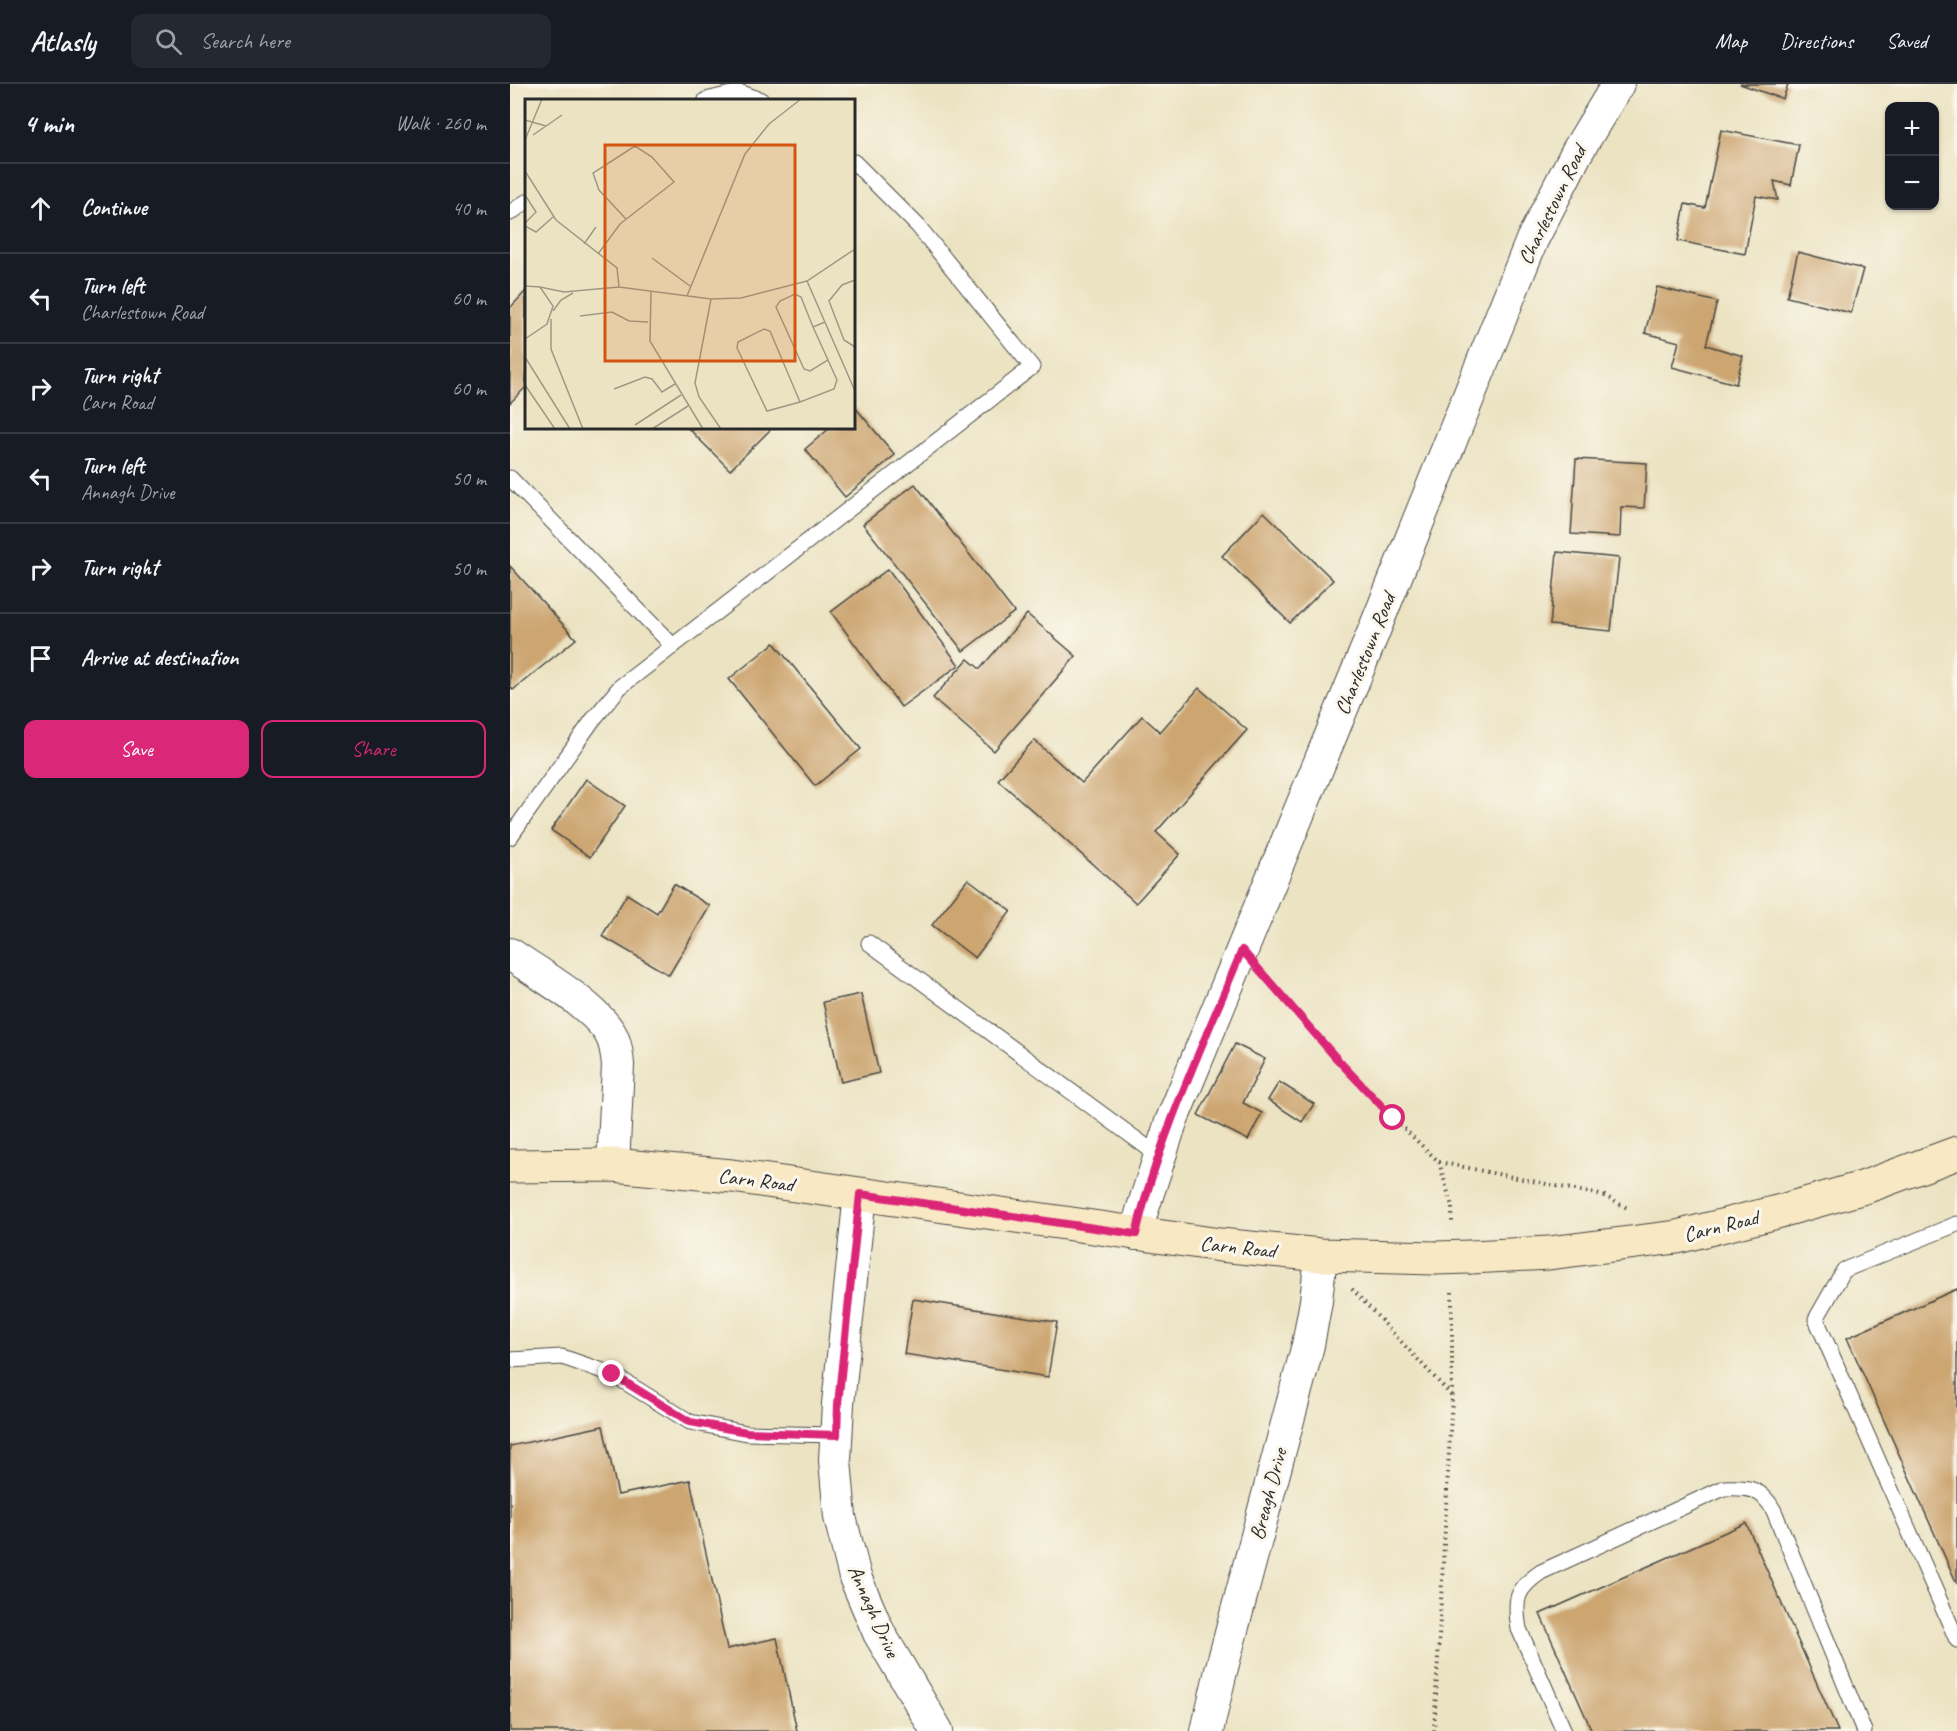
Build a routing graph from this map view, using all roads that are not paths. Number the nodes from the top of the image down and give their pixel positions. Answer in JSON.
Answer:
{"nodes":[{"id":1,"x":1618,"y":84,"type":"edge"},
{"id":2,"x":710,"y":99,"type":"edge"},
{"id":3,"x":758,"y":99,"type":"edge"},
{"id":4,"x":855,"y":163,"type":"edge"},
{"id":5,"x":525,"y":203,"type":"edge"},
{"id":6,"x":510,"y":213,"type":"edge"},
{"id":7,"x":510,"y":478,"type":"edge"},
{"id":8,"x":673,"y":646,"type":"junction"},
{"id":9,"x":510,"y":837,"type":"edge"},
{"id":10,"x":869,"y":943,"type":"dead end"},
{"id":11,"x":510,"y":954,"type":"edge"},
{"id":12,"x":1957,"y":1153,"type":"edge"},
{"id":13,"x":1160,"y":1156,"type":"junction"},
{"id":14,"x":613,"y":1165,"type":"junction"},
{"id":15,"x":510,"y":1166,"type":"edge"},
{"id":16,"x":860,"y":1194,"type":"junction"},
{"id":17,"x":1957,"y":1224,"type":"edge"},
{"id":18,"x":1136,"y":1234,"type":"junction"},
{"id":19,"x":1321,"y":1256,"type":"junction"},
{"id":20,"x":510,"y":1360,"type":"edge"},
{"id":21,"x":837,"y":1435,"type":"junction"},
{"id":22,"x":1957,"y":1640,"type":"edge"},
{"id":23,"x":937,"y":1731,"type":"edge"},
{"id":24,"x":1208,"y":1731,"type":"edge"},
{"id":25,"x":1564,"y":1731,"type":"edge"},
{"id":26,"x":1864,"y":1731,"type":"edge"}],
"edges":[{"from":1,"to":13,"type":"street","name":"Charlestown Road"},
{"from":2,"to":3,"type":"lane"},
{"from":4,"to":8,"type":"lane"},
{"from":5,"to":6,"type":"lane"},
{"from":7,"to":8,"type":"lane"},
{"from":8,"to":9,"type":"lane"},
{"from":10,"to":13,"type":"lane"},
{"from":11,"to":14,"type":"street"},
{"from":12,"to":19,"type":"main road","name":"Carn Road","bridge":true},
{"from":13,"to":18,"type":"street","name":"Charlestown Road"},
{"from":14,"to":15,"type":"main road","name":"Carn Road"},
{"from":14,"to":16,"type":"main road","name":"Carn Road"},
{"from":16,"to":18,"type":"main road","name":"Carn Road"},
{"from":16,"to":21,"type":"street","name":"Annagh Drive"},
{"from":17,"to":22,"type":"lane"},
{"from":18,"to":19,"type":"main road","name":"Carn Road"},
{"from":19,"to":24,"type":"street","name":"Breagh Drive"},
{"from":20,"to":21,"type":"lane"},
{"from":21,"to":23,"type":"street","name":"Annagh Drive"},
{"from":25,"to":26,"type":"lane"}]}
